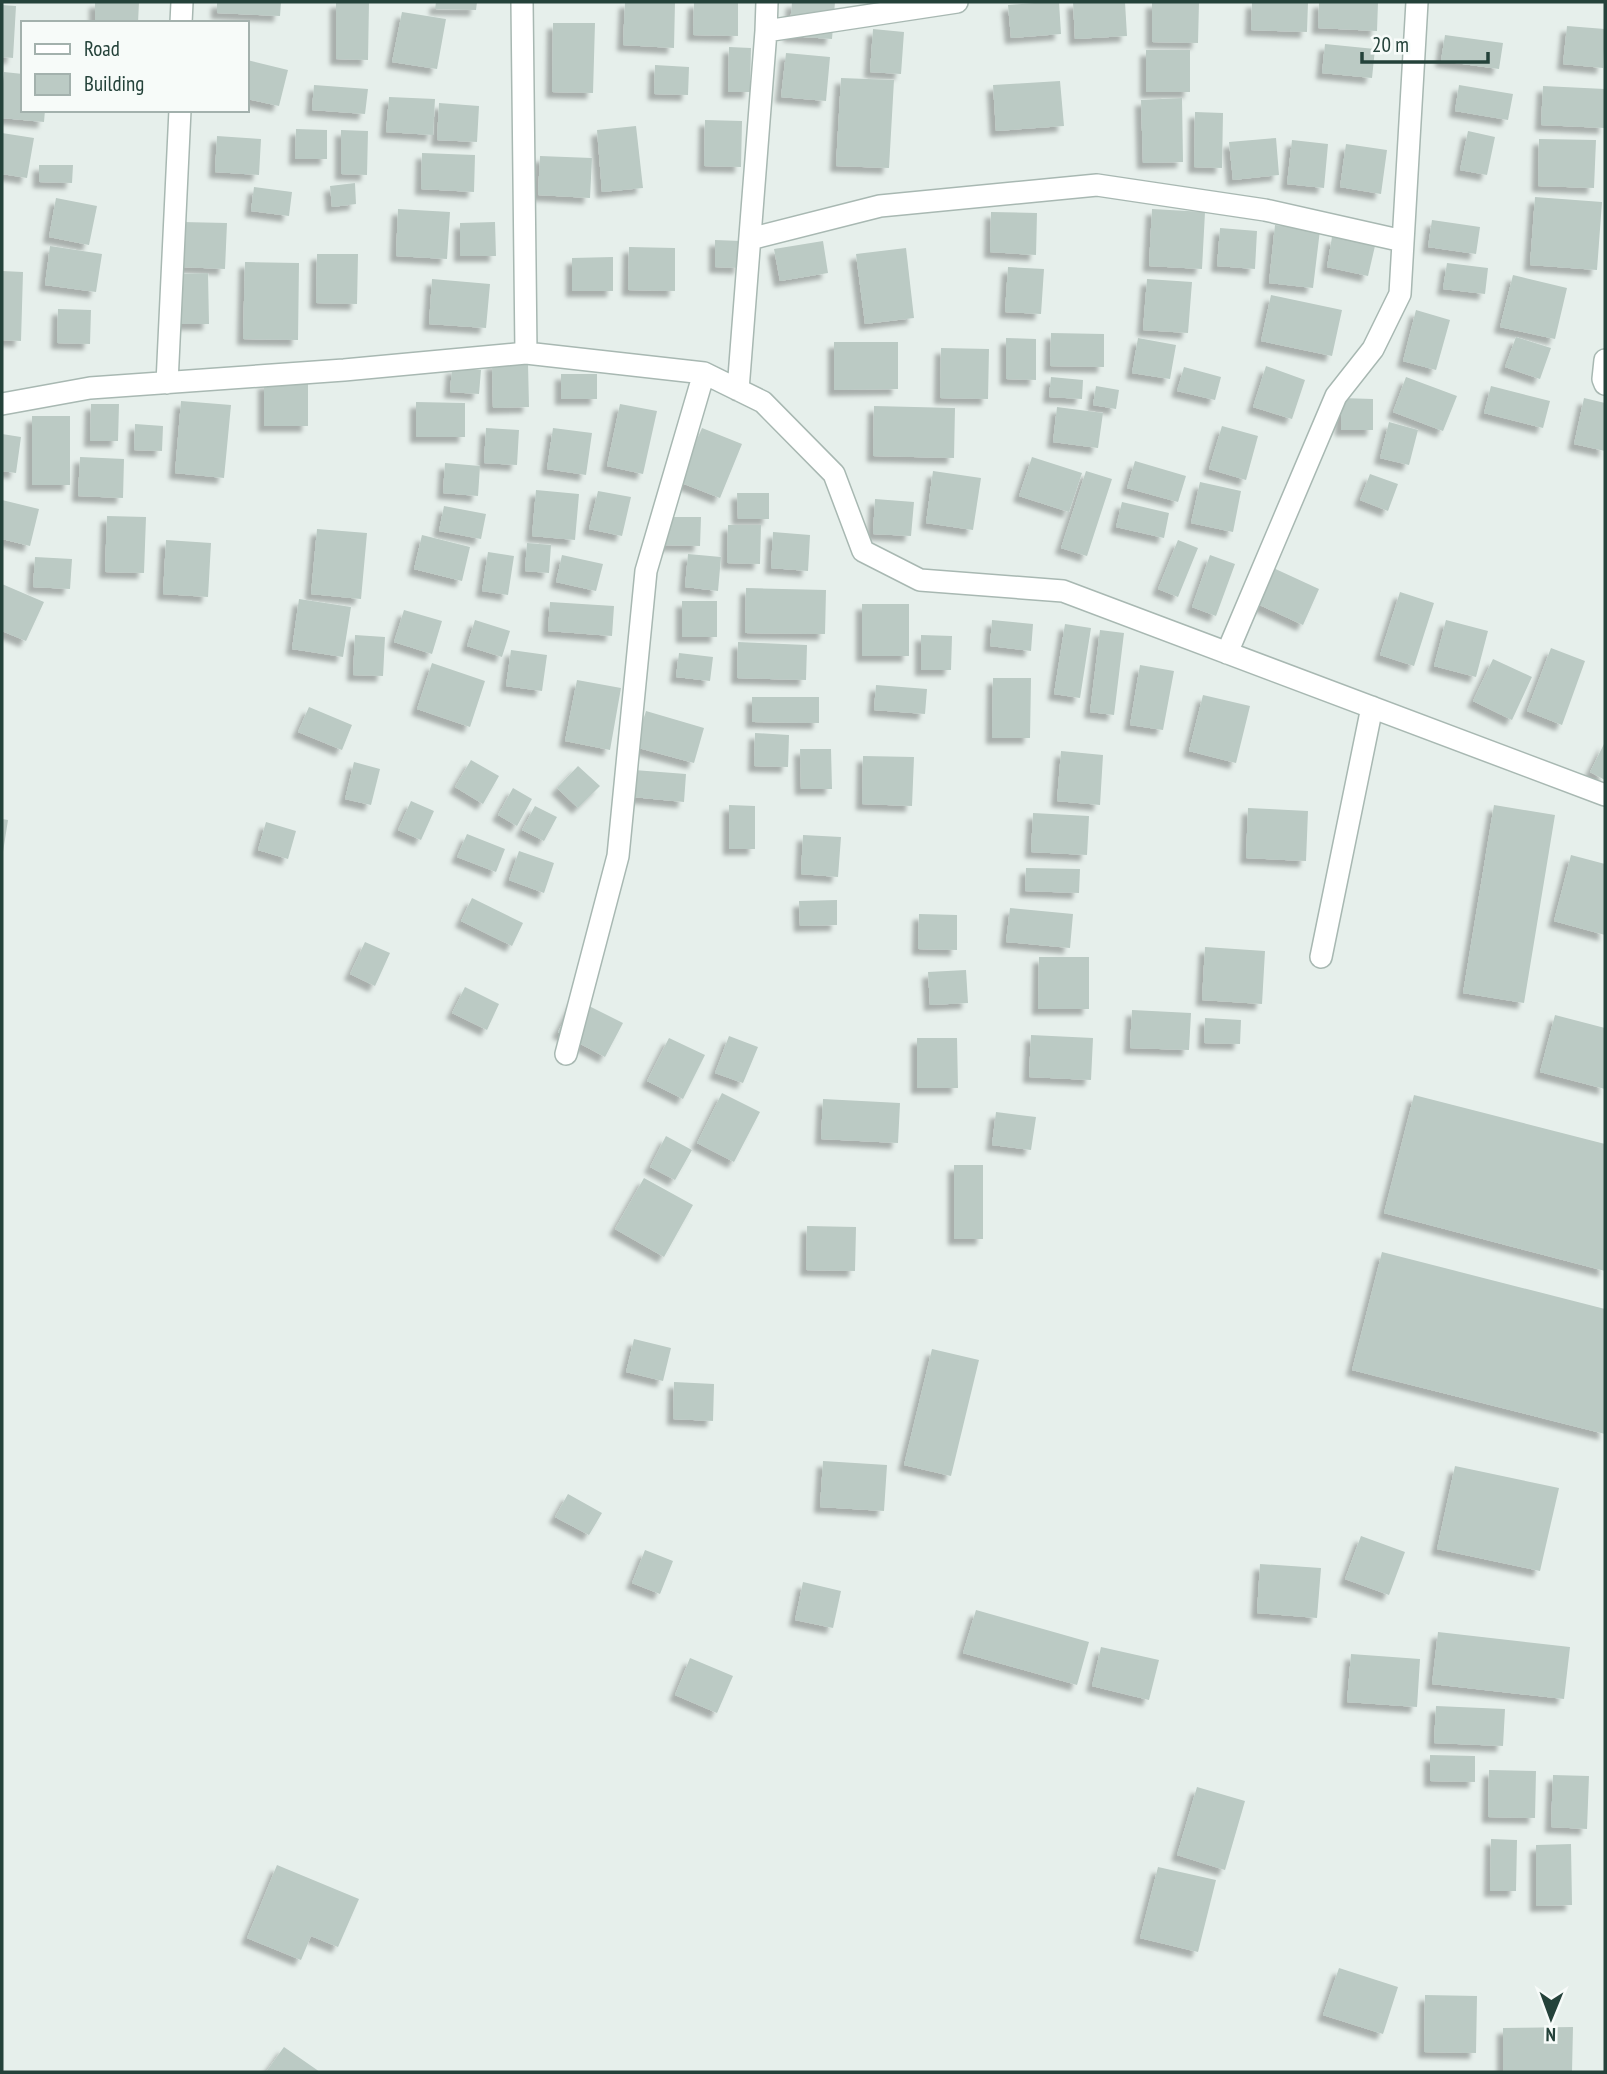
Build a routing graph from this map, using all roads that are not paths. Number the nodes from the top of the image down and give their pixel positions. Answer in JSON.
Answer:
{"nodes":[{"id":1,"x":182,"y":2,"type":"edge"},
{"id":2,"x":522,"y":2,"type":"edge"},
{"id":3,"x":767,"y":2,"type":"edge"},
{"id":4,"x":957,"y":2,"type":"edge"},
{"id":5,"x":1417,"y":2,"type":"edge"},
{"id":6,"x":181,"y":21,"type":"edge"},
{"id":7,"x":766,"y":31,"type":"junction"},
{"id":8,"x":180,"y":112,"type":"edge"},
{"id":9,"x":750,"y":239,"type":"junction"},
{"id":10,"x":1403,"y":241,"type":"junction"},
{"id":11,"x":526,"y":353,"type":"junction"},
{"id":12,"x":1605,"y":360,"type":"edge"},
{"id":13,"x":704,"y":373,"type":"junction"},
{"id":14,"x":167,"y":383,"type":"junction"},
{"id":15,"x":1605,"y":384,"type":"edge"},
{"id":16,"x":738,"y":390,"type":"junction"},
{"id":17,"x":2,"y":404,"type":"edge"},
{"id":18,"x":1227,"y":653,"type":"junction"},
{"id":19,"x":1372,"y":707,"type":"junction"},
{"id":20,"x":1605,"y":795,"type":"edge"},
{"id":21,"x":1321,"y":957,"type":"dead end"},
{"id":22,"x":566,"y":1054,"type":"dead end"}],
"edges":[{"from":1,"to":6,"type":"street"},
{"from":2,"to":11,"type":"street"},
{"from":3,"to":7,"type":"street"},
{"from":4,"to":7,"type":"street"},
{"from":5,"to":10,"type":"street"},
{"from":7,"to":9,"type":"street"},
{"from":8,"to":14,"type":"street"},
{"from":9,"to":10,"type":"street"},
{"from":9,"to":16,"type":"street"},
{"from":10,"to":18,"type":"street"},
{"from":11,"to":13,"type":"street"},
{"from":11,"to":14,"type":"street"},
{"from":12,"to":15,"type":"street"},
{"from":13,"to":16,"type":"street"},
{"from":13,"to":22,"type":"street"},
{"from":14,"to":17,"type":"street"},
{"from":16,"to":18,"type":"street"},
{"from":18,"to":19,"type":"street"},
{"from":19,"to":20,"type":"street"},
{"from":19,"to":21,"type":"street"}]}
